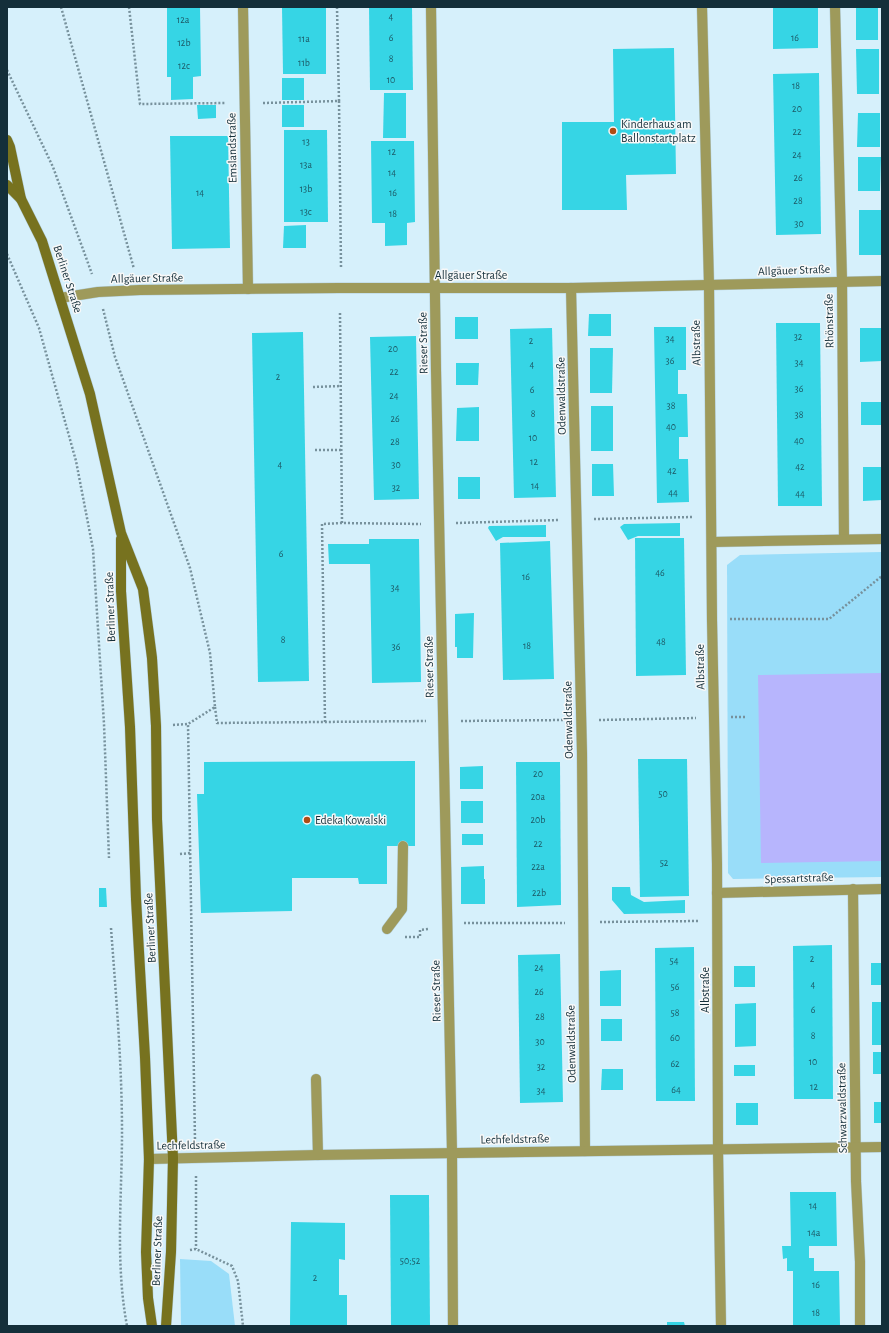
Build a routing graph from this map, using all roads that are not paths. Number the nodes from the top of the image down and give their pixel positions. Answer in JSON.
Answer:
{"nodes":[{"id":1,"x":242,"y":7,"type":"edge"},
{"id":2,"x":431,"y":7,"type":"edge"},
{"id":3,"x":702,"y":7,"type":"edge"},
{"id":4,"x":835,"y":7,"type":"edge"},
{"id":5,"x":7,"y":140,"type":"edge"},
{"id":6,"x":7,"y":185,"type":"edge"},
{"id":7,"x":21,"y":198,"type":"junction"},
{"id":8,"x":842,"y":281,"type":"junction"},
{"id":9,"x":882,"y":281,"type":"edge"},
{"id":10,"x":709,"y":285,"type":"junction"},
{"id":11,"x":435,"y":288,"type":"junction"},
{"id":12,"x":571,"y":288,"type":"junction"},
{"id":13,"x":248,"y":289,"type":"junction"},
{"id":14,"x":60,"y":298,"type":"junction"},
{"id":15,"x":121,"y":534,"type":"junction"},
{"id":16,"x":882,"y":539,"type":"edge"},
{"id":17,"x":844,"y":540,"type":"junction"},
{"id":18,"x":712,"y":542,"type":"junction"},
{"id":19,"x":402,"y":846,"type":"dead end"},
{"id":20,"x":853,"y":889,"type":"junction"},
{"id":21,"x":882,"y":889,"type":"edge"},
{"id":22,"x":717,"y":893,"type":"junction"},
{"id":23,"x":387,"y":929,"type":"dead end"},
{"id":24,"x":316,"y":1079,"type":"dead end"},
{"id":25,"x":856,"y":1147,"type":"junction"},
{"id":26,"x":882,"y":1147,"type":"edge"},
{"id":27,"x":718,"y":1150,"type":"junction"},
{"id":28,"x":585,"y":1151,"type":"junction"},
{"id":29,"x":452,"y":1153,"type":"junction"},
{"id":30,"x":318,"y":1155,"type":"junction"},
{"id":31,"x":173,"y":1158,"type":"junction"},
{"id":32,"x":148,"y":1159,"type":"junction"},
{"id":33,"x":152,"y":1326,"type":"edge"},
{"id":34,"x":166,"y":1326,"type":"edge"},
{"id":35,"x":453,"y":1326,"type":"edge"},
{"id":36,"x":721,"y":1326,"type":"edge"},
{"id":37,"x":860,"y":1326,"type":"edge"}],
"edges":[{"from":1,"to":13,"type":"street","name":"Emslandstraße"},
{"from":2,"to":11,"type":"street","name":"Rieser Straße"},
{"from":3,"to":10,"type":"street","name":"Albstraße"},
{"from":4,"to":8,"type":"street","name":"Rhönstraße"},
{"from":5,"to":7,"type":"street","name":"Berliner Straße"},
{"from":6,"to":7,"type":"street","name":"Berliner Straße"},
{"from":7,"to":14,"type":"street","name":"Berliner Straße"},
{"from":8,"to":9,"type":"street","name":"Allgäuer Straße"},
{"from":8,"to":10,"type":"street","name":"Allgäuer Straße"},
{"from":8,"to":17,"type":"street","name":"Rhönstraße"},
{"from":10,"to":12,"type":"street","name":"Allgäuer Straße"},
{"from":10,"to":18,"type":"street","name":"Albstraße"},
{"from":11,"to":12,"type":"street","name":"Allgäuer Straße"},
{"from":11,"to":13,"type":"street","name":"Allgäuer Straße"},
{"from":11,"to":29,"type":"street","name":"Rieser Straße"},
{"from":12,"to":28,"type":"street","name":"Odenwaldstraße"},
{"from":13,"to":14,"type":"street","name":"Allgäuer Straße"},
{"from":14,"to":15,"type":"street","name":"Berliner Straße"},
{"from":15,"to":31,"type":"street","name":"Berliner Straße"},
{"from":15,"to":32,"type":"street","name":"Berliner Straße"},
{"from":16,"to":17,"type":"street"},
{"from":17,"to":18,"type":"street"},
{"from":18,"to":22,"type":"street","name":"Albstraße"},
{"from":19,"to":23,"type":"street"},
{"from":20,"to":21,"type":"street","name":"Spessartstraße"},
{"from":20,"to":22,"type":"street","name":"Spessartstraße"},
{"from":20,"to":25,"type":"street","name":"Schwarzwaldstraße"},
{"from":22,"to":27,"type":"street","name":"Albstraße"},
{"from":24,"to":30,"type":"street"},
{"from":25,"to":26,"type":"street","name":"Lechfeldstraße"},
{"from":25,"to":27,"type":"street","name":"Lechfeldstraße"},
{"from":25,"to":37,"type":"street","name":"Schwarzwaldstraße"},
{"from":27,"to":28,"type":"street","name":"Lechfeldstraße"},
{"from":27,"to":36,"type":"street","name":"Albstraße"},
{"from":28,"to":29,"type":"street","name":"Lechfeldstraße"},
{"from":29,"to":30,"type":"street","name":"Lechfeldstraße"},
{"from":29,"to":35,"type":"street","name":"Rieser Straße"},
{"from":30,"to":31,"type":"street","name":"Lechfeldstraße"},
{"from":31,"to":32,"type":"street","name":"Lechfeldstraße"},
{"from":31,"to":34,"type":"street","name":"Berliner Straße"},
{"from":32,"to":33,"type":"street","name":"Berliner Straße"}]}
